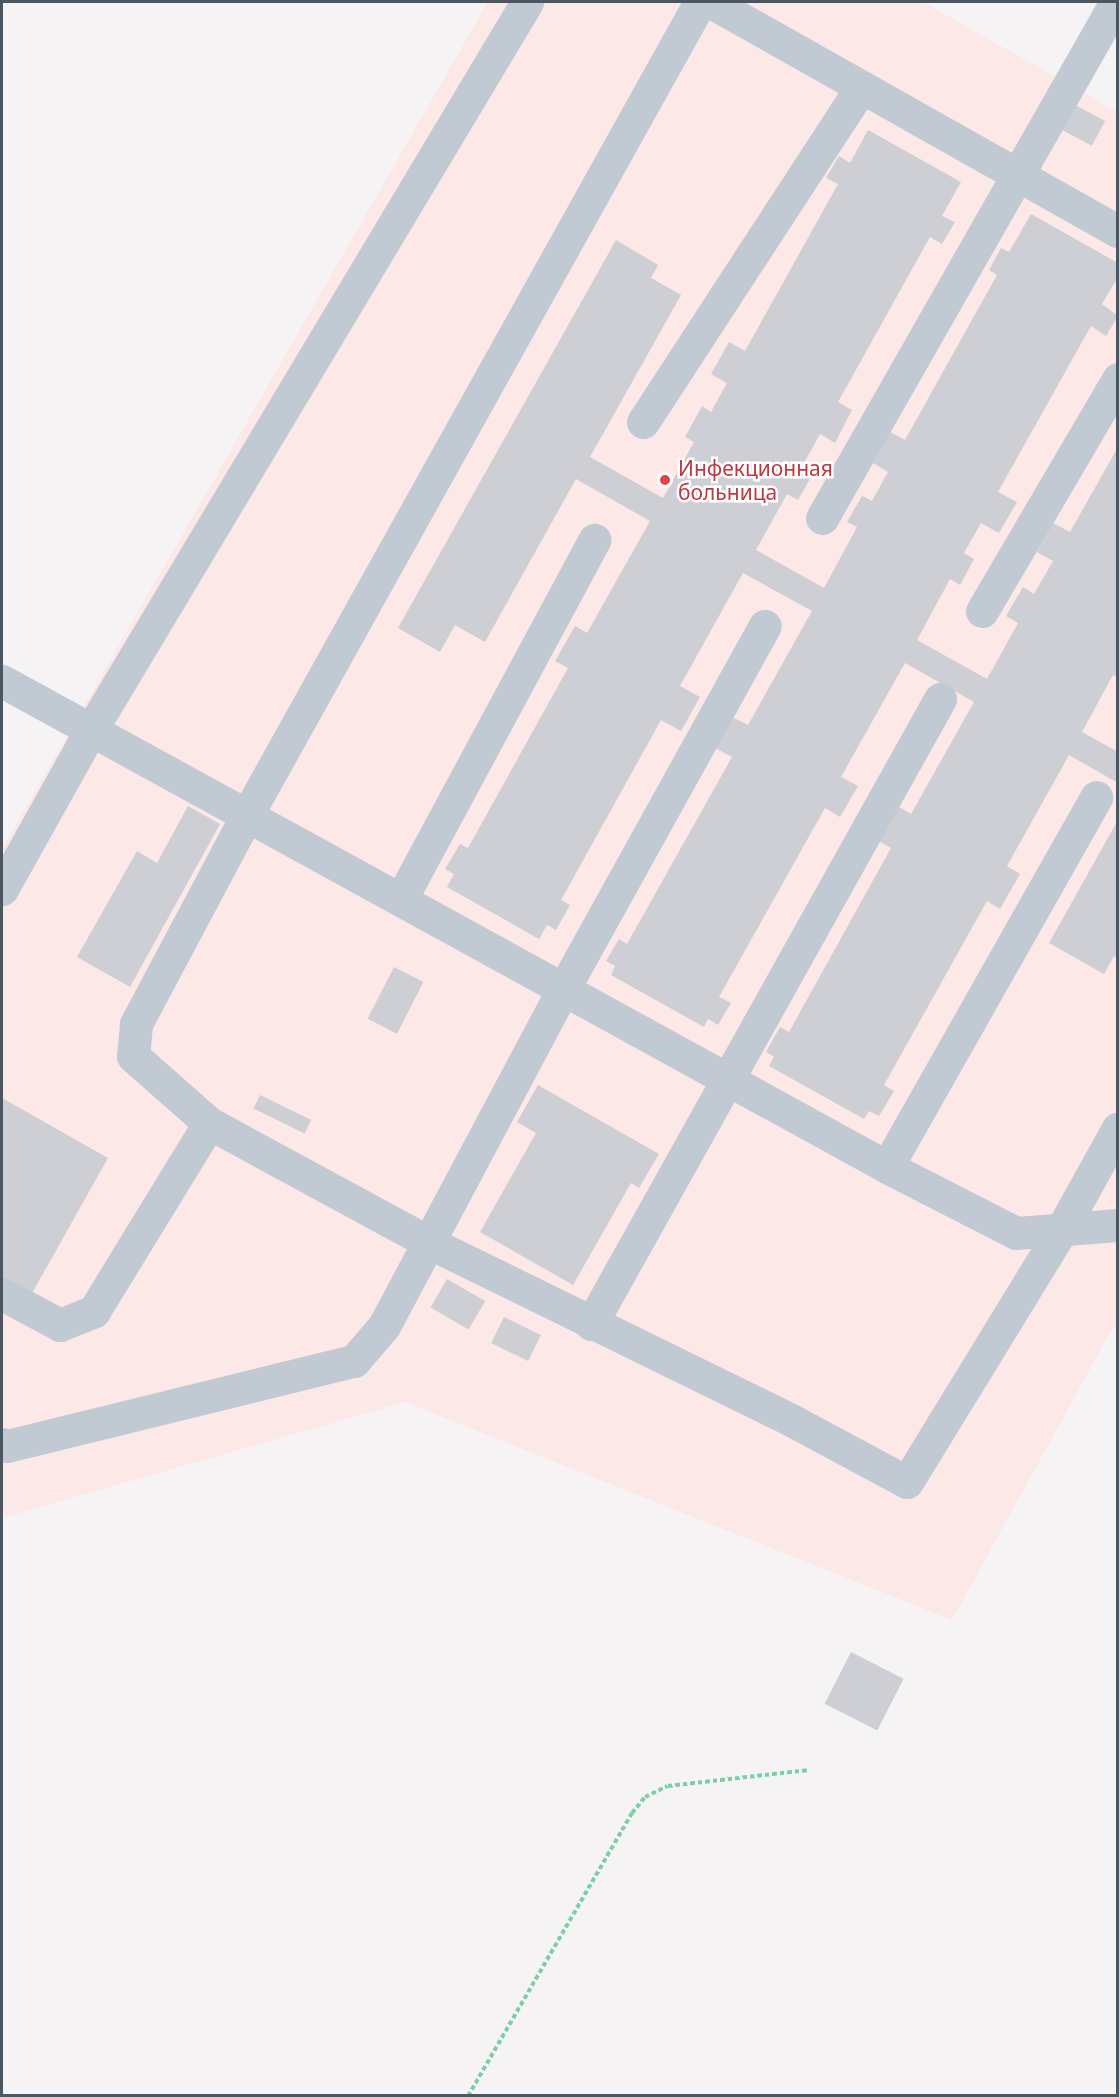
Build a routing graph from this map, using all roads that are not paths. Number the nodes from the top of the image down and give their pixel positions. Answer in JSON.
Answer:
{"nodes":[{"id":1,"x":527,"y":2,"type":"edge"},
{"id":2,"x":700,"y":2,"type":"edge"},
{"id":3,"x":711,"y":2,"type":"edge"},
{"id":4,"x":1116,"y":2,"type":"edge"},
{"id":5,"x":861,"y":87,"type":"junction"},
{"id":6,"x":1016,"y":173,"type":"junction"},
{"id":7,"x":1118,"y":231,"type":"edge"},
{"id":8,"x":1118,"y":379,"type":"edge"},
{"id":9,"x":643,"y":422,"type":"dead end"},
{"id":10,"x":822,"y":518,"type":"dead end"},
{"id":11,"x":594,"y":540,"type":"dead end"},
{"id":12,"x":982,"y":611,"type":"dead end"},
{"id":13,"x":765,"y":626,"type":"dead end"},
{"id":14,"x":2,"y":681,"type":"edge"},
{"id":15,"x":940,"y":699,"type":"dead end"},
{"id":16,"x":91,"y":730,"type":"junction"},
{"id":17,"x":1096,"y":796,"type":"dead end"},
{"id":18,"x":247,"y":814,"type":"junction"},
{"id":19,"x":2,"y":889,"type":"edge"},
{"id":20,"x":401,"y":899,"type":"junction"},
{"id":21,"x":564,"y":988,"type":"junction"},
{"id":22,"x":730,"y":1079,"type":"junction"},
{"id":23,"x":209,"y":1123,"type":"junction"},
{"id":24,"x":1118,"y":1128,"type":"edge"},
{"id":25,"x":887,"y":1167,"type":"junction"},
{"id":26,"x":1118,"y":1225,"type":"edge"},
{"id":27,"x":1062,"y":1229,"type":"junction"},
{"id":28,"x":430,"y":1243,"type":"junction"},
{"id":29,"x":2,"y":1294,"type":"edge"},
{"id":30,"x":591,"y":1324,"type":"junction"},
{"id":31,"x":2,"y":1444,"type":"edge"}],
"edges":[{"from":1,"to":16,"type":"lane"},
{"from":2,"to":18,"type":"lane"},
{"from":3,"to":5,"type":"lane"},
{"from":4,"to":6,"type":"lane"},
{"from":5,"to":6,"type":"lane"},
{"from":5,"to":9,"type":"lane"},
{"from":6,"to":7,"type":"lane"},
{"from":6,"to":10,"type":"lane"},
{"from":8,"to":12,"type":"lane"},
{"from":11,"to":20,"type":"lane"},
{"from":13,"to":21,"type":"lane"},
{"from":14,"to":16,"type":"lane"},
{"from":15,"to":22,"type":"lane"},
{"from":16,"to":18,"type":"lane"},
{"from":16,"to":19,"type":"lane"},
{"from":17,"to":25,"type":"lane"},
{"from":18,"to":20,"type":"lane"},
{"from":18,"to":23,"type":"lane"},
{"from":20,"to":21,"type":"lane"},
{"from":21,"to":22,"type":"lane"},
{"from":21,"to":28,"type":"lane"},
{"from":22,"to":25,"type":"lane"},
{"from":22,"to":30,"type":"lane"},
{"from":23,"to":28,"type":"lane"},
{"from":23,"to":29,"type":"lane"},
{"from":24,"to":27,"type":"lane"},
{"from":25,"to":27,"type":"lane"},
{"from":26,"to":27,"type":"lane"},
{"from":27,"to":30,"type":"lane"},
{"from":28,"to":30,"type":"lane"},
{"from":28,"to":31,"type":"lane"}]}
